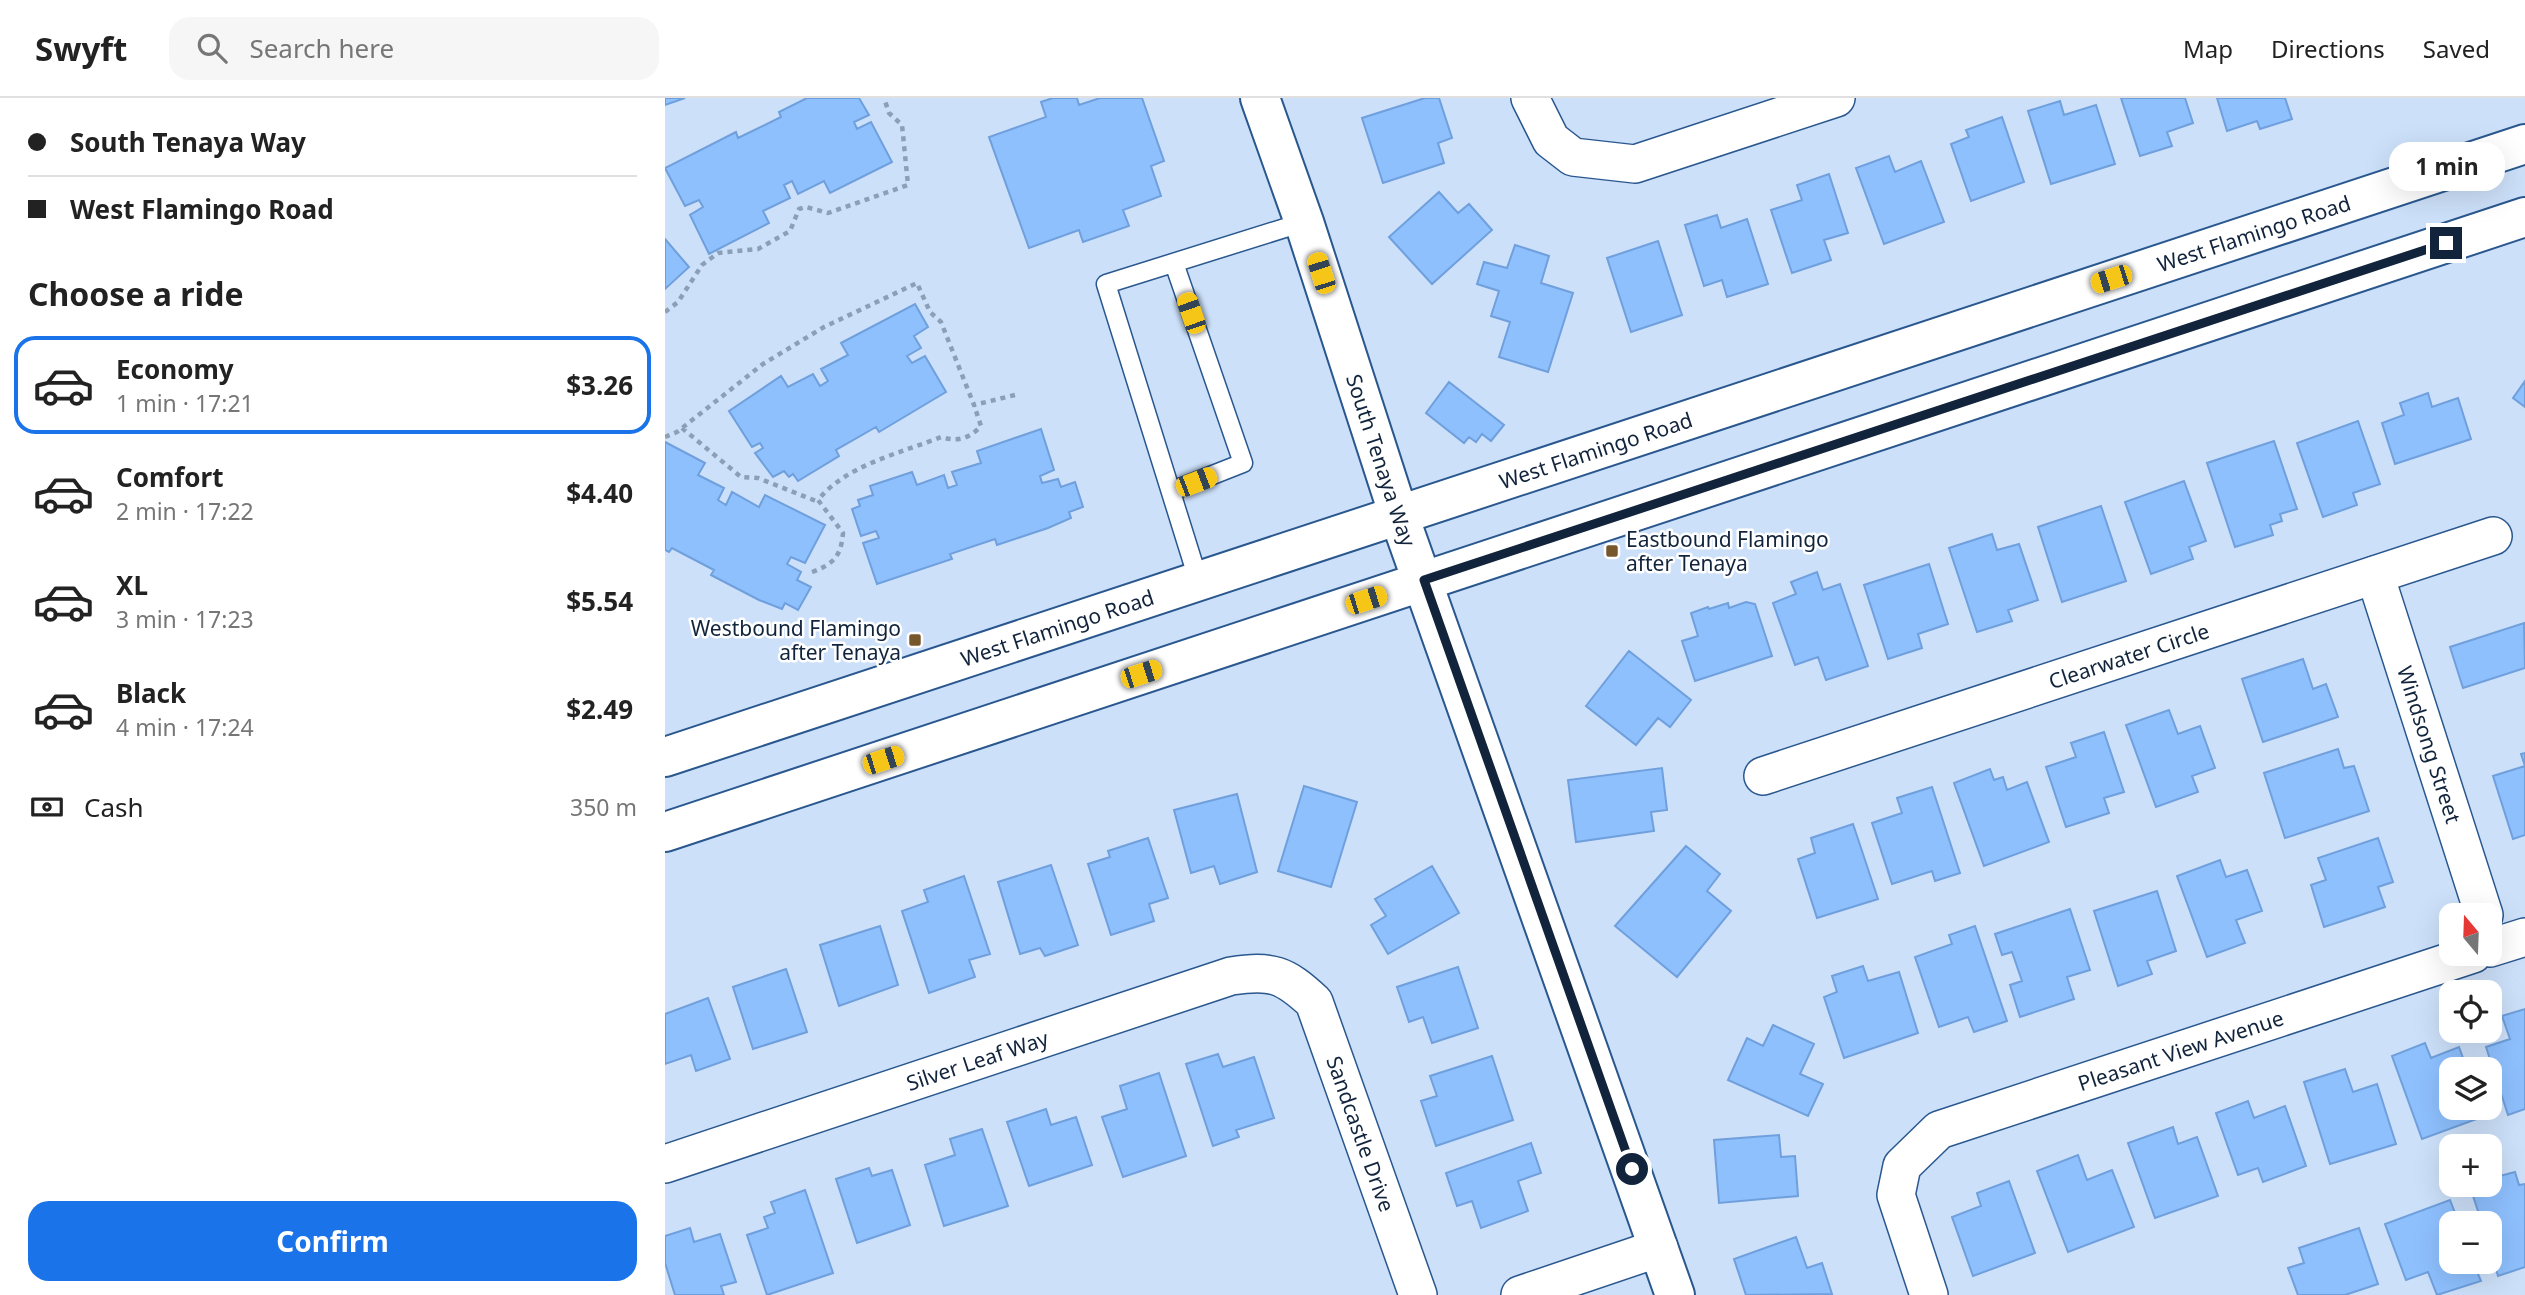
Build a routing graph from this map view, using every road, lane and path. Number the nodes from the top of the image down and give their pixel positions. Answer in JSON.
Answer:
{"nodes":[{"id":1,"x":884,"y":98,"type":"edge"},
{"id":2,"x":1260,"y":98,"type":"edge"},
{"id":3,"x":1530,"y":98,"type":"edge"},
{"id":4,"x":1836,"y":98,"type":"edge"},
{"id":5,"x":2525,"y":144,"type":"edge"},
{"id":6,"x":2525,"y":217,"type":"edge"},
{"id":7,"x":1304,"y":222,"type":"junction"},
{"id":8,"x":1174,"y":263,"type":"junction"},
{"id":9,"x":665,"y":312,"type":"edge"},
{"id":10,"x":1019,"y":394,"type":"dead end"},
{"id":11,"x":974,"y":405,"type":"junction"},
{"id":12,"x":682,"y":428,"type":"junction"},
{"id":13,"x":665,"y":437,"type":"edge"},
{"id":14,"x":1172,"y":491,"type":"junction"},
{"id":15,"x":822,"y":503,"type":"junction"},
{"id":16,"x":1398,"y":513,"type":"junction"},
{"id":17,"x":2493,"y":536,"type":"dead end"},
{"id":18,"x":813,"y":572,"type":"dead end"},
{"id":19,"x":2375,"y":575,"type":"junction"},
{"id":20,"x":1198,"y":579,"type":"junction"},
{"id":21,"x":1424,"y":580,"type":"junction"},
{"id":22,"x":665,"y":757,"type":"edge"},
{"id":23,"x":1763,"y":776,"type":"dead end"},
{"id":24,"x":665,"y":832,"type":"edge"},
{"id":25,"x":2481,"y":903,"type":"edge"},
{"id":26,"x":2439,"y":958,"type":"edge"},
{"id":27,"x":1290,"y":980,"type":"joint"},
{"id":28,"x":665,"y":1164,"type":"edge"},
{"id":29,"x":1659,"y":1248,"type":"junction"},
{"id":30,"x":1418,"y":1295,"type":"edge"},
{"id":31,"x":1520,"y":1295,"type":"edge"},
{"id":32,"x":1675,"y":1295,"type":"edge"},
{"id":33,"x":1929,"y":1295,"type":"edge"}],
"edges":[{"from":1,"to":9,"type":"path"},
{"from":2,"to":7,"type":"main road","name":"South Tenaya Way"},
{"from":3,"to":4,"type":"street"},
{"from":5,"to":16,"type":"main road","name":"West Flamingo Road"},
{"from":6,"to":21,"type":"main road"},
{"from":7,"to":8,"type":"lane"},
{"from":7,"to":16,"type":"main road","name":"South Tenaya Way"},
{"from":8,"to":14,"type":"lane"},
{"from":8,"to":14,"type":"lane"},
{"from":10,"to":11,"type":"path"},
{"from":11,"to":12,"type":"path"},
{"from":11,"to":15,"type":"path"},
{"from":12,"to":13,"type":"path"},
{"from":12,"to":15,"type":"path"},
{"from":14,"to":20,"type":"lane"},
{"from":15,"to":18,"type":"path"},
{"from":16,"to":20,"type":"main road","name":"West Flamingo Road"},
{"from":16,"to":21,"type":"main road","name":"South Tenaya Way"},
{"from":17,"to":19,"type":"street","name":"Clearwater Circle"},
{"from":19,"to":23,"type":"street","name":"Clearwater Circle"},
{"from":19,"to":25,"type":"street","name":"Windsong Street"},
{"from":20,"to":22,"type":"main road","name":"West Flamingo Road"},
{"from":21,"to":24,"type":"main road"},
{"from":21,"to":29,"type":"main road","name":"South Tenaya Way"},
{"from":26,"to":33,"type":"street","name":"Pleasant View Avenue"},
{"from":27,"to":28,"type":"street","name":"Silver Leaf Way"},
{"from":27,"to":30,"type":"street","name":"Sandcastle Drive"},
{"from":29,"to":31,"type":"street"},
{"from":29,"to":32,"type":"main road","name":"South Tenaya Way"}]}
